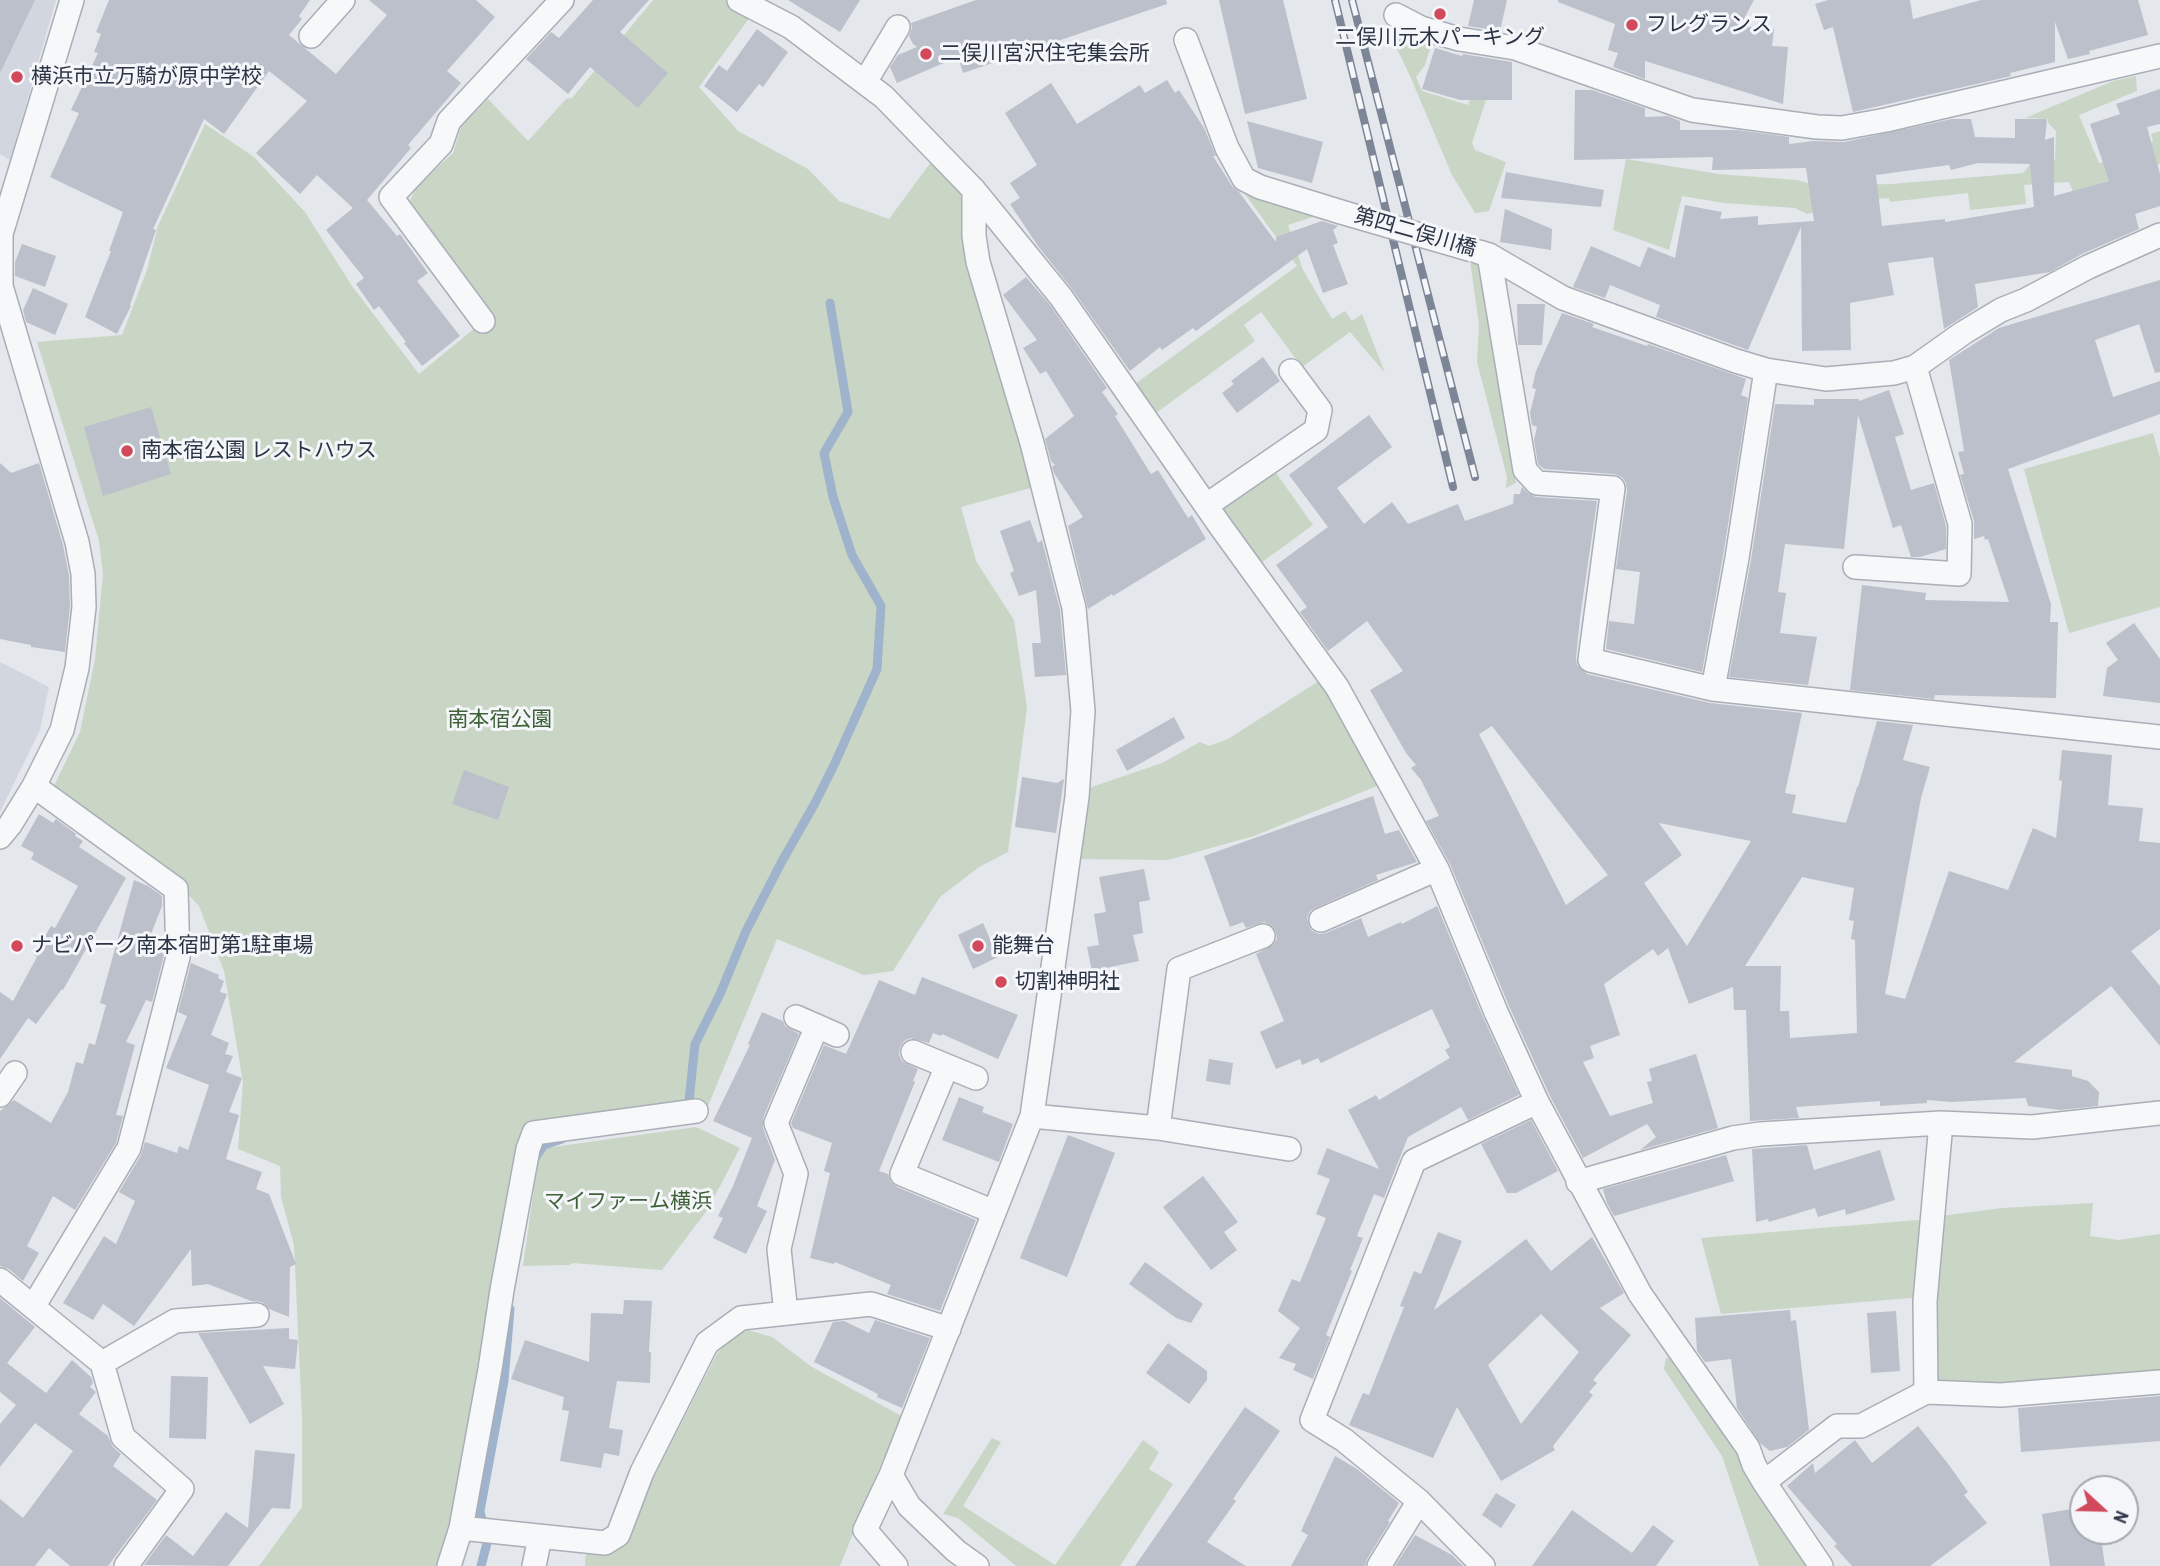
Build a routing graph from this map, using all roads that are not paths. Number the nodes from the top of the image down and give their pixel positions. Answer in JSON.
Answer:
{"nodes":[{"id":1,"x":72,"y":0,"type":"edge"},
{"id":2,"x":343,"y":0,"type":"edge"},
{"id":3,"x":562,"y":0,"type":"edge"},
{"id":4,"x":739,"y":0,"type":"edge"},
{"id":5,"x":1396,"y":15,"type":"dead end"},
{"id":6,"x":898,"y":27,"type":"dead end"},
{"id":7,"x":311,"y":36,"type":"dead end"},
{"id":8,"x":1186,"y":40,"type":"dead end"},
{"id":9,"x":2160,"y":56,"type":"edge"},
{"id":10,"x":864,"y":82,"type":"junction"},
{"id":11,"x":974,"y":190,"type":"junction"},
{"id":12,"x":1,"y":234,"type":"edge"},
{"id":13,"x":2160,"y":235,"type":"edge"},
{"id":14,"x":1481,"y":252,"type":"junction"},
{"id":15,"x":483,"y":321,"type":"dead end"},
{"id":16,"x":1915,"y":368,"type":"junction"},
{"id":17,"x":1766,"y":370,"type":"junction"},
{"id":18,"x":1291,"y":371,"type":"dead end"},
{"id":19,"x":1207,"y":505,"type":"junction"},
{"id":20,"x":1856,"y":567,"type":"dead end"},
{"id":21,"x":1713,"y":689,"type":"junction"},
{"id":22,"x":2160,"y":737,"type":"edge"},
{"id":23,"x":34,"y":786,"type":"junction"},
{"id":24,"x":0,"y":837,"type":"edge"},
{"id":25,"x":1437,"y":869,"type":"junction"},
{"id":26,"x":1321,"y":920,"type":"dead end"},
{"id":27,"x":1263,"y":936,"type":"dead end"},
{"id":28,"x":817,"y":1026,"type":"dead end"},
{"id":29,"x":913,"y":1052,"type":"dead end"},
{"id":30,"x":947,"y":1066,"type":"junction"},
{"id":31,"x":15,"y":1073,"type":"dead end"},
{"id":32,"x":976,"y":1078,"type":"dead end"},
{"id":33,"x":0,"y":1095,"type":"edge"},
{"id":34,"x":1537,"y":1102,"type":"junction"},
{"id":35,"x":695,"y":1111,"type":"dead end"},
{"id":36,"x":2160,"y":1112,"type":"edge"},
{"id":37,"x":1032,"y":1116,"type":"junction"},
{"id":38,"x":1941,"y":1123,"type":"junction"},
{"id":39,"x":1158,"y":1128,"type":"junction"},
{"id":40,"x":1289,"y":1149,"type":"dead end"},
{"id":41,"x":1578,"y":1182,"type":"junction"},
{"id":42,"x":994,"y":1212,"type":"junction"},
{"id":43,"x":0,"y":1280,"type":"edge"},
{"id":44,"x":33,"y":1307,"type":"junction"},
{"id":45,"x":786,"y":1313,"type":"junction"},
{"id":46,"x":257,"y":1315,"type":"dead end"},
{"id":47,"x":949,"y":1329,"type":"junction"},
{"id":48,"x":102,"y":1363,"type":"junction"},
{"id":49,"x":2160,"y":1382,"type":"edge"},
{"id":50,"x":1926,"y":1392,"type":"junction"},
{"id":51,"x":891,"y":1475,"type":"junction"},
{"id":52,"x":1764,"y":1482,"type":"junction"},
{"id":53,"x":1419,"y":1501,"type":"junction"},
{"id":54,"x":461,"y":1528,"type":"junction"},
{"id":55,"x":540,"y":1536,"type":"junction"},
{"id":56,"x":126,"y":1566,"type":"edge"},
{"id":57,"x":449,"y":1566,"type":"edge"},
{"id":58,"x":534,"y":1566,"type":"edge"},
{"id":59,"x":896,"y":1566,"type":"edge"},
{"id":60,"x":978,"y":1566,"type":"edge"},
{"id":61,"x":1379,"y":1566,"type":"edge"},
{"id":62,"x":1483,"y":1566,"type":"edge"},
{"id":63,"x":1821,"y":1566,"type":"edge"}],
"edges":[{"from":1,"to":12,"type":"street"},
{"from":2,"to":7,"type":"street"},
{"from":3,"to":15,"type":"street"},
{"from":4,"to":10,"type":"street"},
{"from":5,"to":9,"type":"street"},
{"from":6,"to":10,"type":"street"},
{"from":8,"to":14,"type":"street","name":"第四二俣川橋","bridge":true},
{"from":10,"to":11,"type":"street"},
{"from":11,"to":19,"type":"street"},
{"from":11,"to":37,"type":"street"},
{"from":12,"to":23,"type":"street"},
{"from":13,"to":16,"type":"street"},
{"from":14,"to":17,"type":"street","name":"第四二俣川橋"},
{"from":14,"to":21,"type":"street"},
{"from":16,"to":17,"type":"street","name":"第四二俣川橋"},
{"from":16,"to":20,"type":"street"},
{"from":17,"to":21,"type":"street"},
{"from":18,"to":19,"type":"street"},
{"from":19,"to":25,"type":"street"},
{"from":21,"to":22,"type":"street"},
{"from":23,"to":24,"type":"street"},
{"from":23,"to":44,"type":"street"},
{"from":25,"to":26,"type":"street"},
{"from":25,"to":34,"type":"street"},
{"from":27,"to":39,"type":"street"},
{"from":28,"to":45,"type":"street"},
{"from":29,"to":30,"type":"street"},
{"from":30,"to":32,"type":"street"},
{"from":30,"to":42,"type":"street"},
{"from":31,"to":33,"type":"street"},
{"from":34,"to":41,"type":"street"},
{"from":34,"to":53,"type":"street"},
{"from":35,"to":54,"type":"street"},
{"from":36,"to":38,"type":"street"},
{"from":37,"to":39,"type":"street"},
{"from":37,"to":42,"type":"street"},
{"from":38,"to":41,"type":"street"},
{"from":38,"to":50,"type":"street"},
{"from":39,"to":40,"type":"street"},
{"from":41,"to":52,"type":"street"},
{"from":42,"to":47,"type":"street"},
{"from":43,"to":44,"type":"street"},
{"from":44,"to":48,"type":"street"},
{"from":45,"to":47,"type":"street"},
{"from":45,"to":55,"type":"street"},
{"from":46,"to":48,"type":"street"},
{"from":47,"to":51,"type":"street"},
{"from":48,"to":56,"type":"street"},
{"from":49,"to":50,"type":"street"},
{"from":50,"to":52,"type":"street"},
{"from":51,"to":59,"type":"street"},
{"from":51,"to":60,"type":"street"},
{"from":52,"to":63,"type":"street"},
{"from":53,"to":61,"type":"street"},
{"from":53,"to":62,"type":"street"},
{"from":54,"to":55,"type":"street"},
{"from":54,"to":57,"type":"street"},
{"from":55,"to":58,"type":"street"}]}
